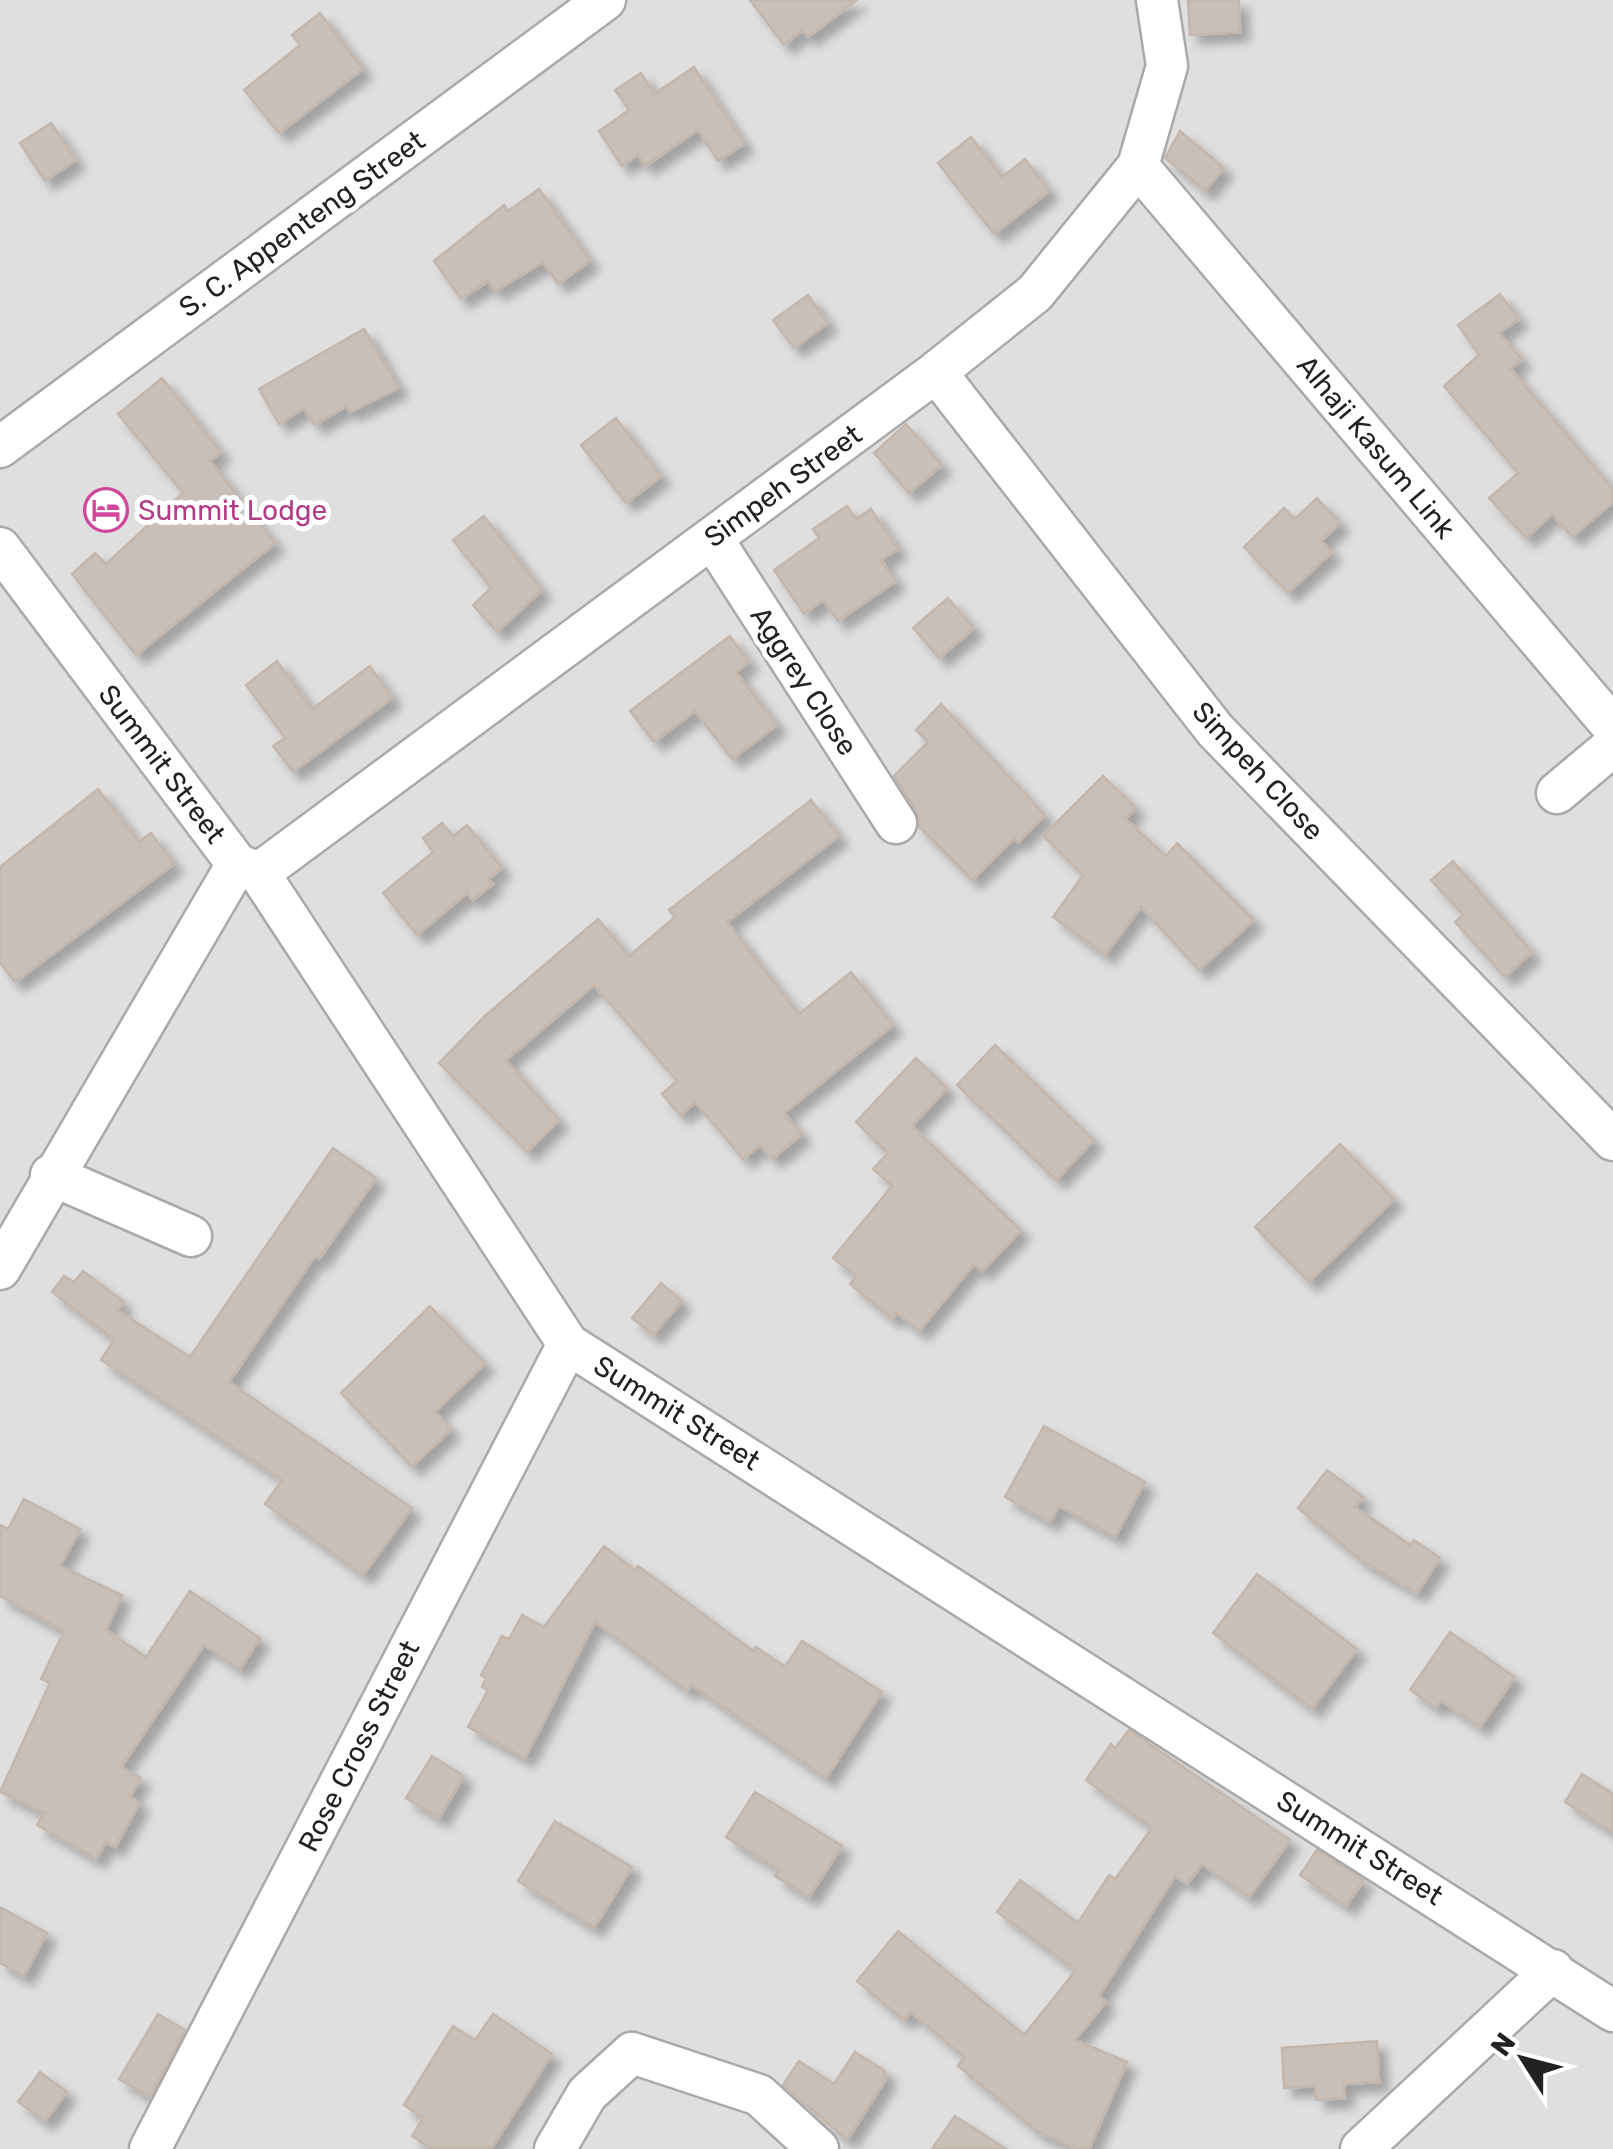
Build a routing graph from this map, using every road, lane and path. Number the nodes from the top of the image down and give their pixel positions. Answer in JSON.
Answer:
{"nodes":[{"id":1,"x":605,"y":0,"type":"edge"},
{"id":2,"x":1158,"y":0,"type":"edge"},
{"id":3,"x":1138,"y":166,"type":"junction"},
{"id":4,"x":936,"y":372,"type":"junction"},
{"id":5,"x":0,"y":447,"type":"edge"},
{"id":6,"x":712,"y":538,"type":"junction"},
{"id":7,"x":0,"y":548,"type":"edge"},
{"id":8,"x":1613,"y":727,"type":"edge"},
{"id":9,"x":1613,"y":746,"type":"edge"},
{"id":10,"x":1557,"y":793,"type":"dead end"},
{"id":11,"x":896,"y":823,"type":"dead end"},
{"id":12,"x":248,"y":868,"type":"junction"},
{"id":13,"x":1613,"y":1140,"type":"edge"},
{"id":14,"x":52,"y":1175,"type":"junction"},
{"id":15,"x":191,"y":1236,"type":"dead end"},
{"id":16,"x":0,"y":1269,"type":"edge"},
{"id":17,"x":568,"y":1344,"type":"junction"},
{"id":18,"x":1553,"y":1970,"type":"junction"},
{"id":19,"x":1613,"y":2011,"type":"edge"},
{"id":20,"x":150,"y":2149,"type":"edge"},
{"id":21,"x":555,"y":2149,"type":"edge"},
{"id":22,"x":818,"y":2149,"type":"edge"},
{"id":23,"x":1361,"y":2149,"type":"edge"}],
"edges":[{"from":1,"to":5,"type":"street","name":"S. C. Appenteng Street"},
{"from":2,"to":3,"type":"street","name":"Simpeh Street"},
{"from":3,"to":4,"type":"street","name":"Simpeh Street"},
{"from":3,"to":8,"type":"street","name":"Alhaji Kasum Link"},
{"from":4,"to":6,"type":"street","name":"Simpeh Street"},
{"from":4,"to":13,"type":"street","name":"Simpeh Close"},
{"from":6,"to":11,"type":"street","name":"Aggrey Close"},
{"from":6,"to":12,"type":"street","name":"Simpeh Street"},
{"from":7,"to":12,"type":"street","name":"Summit Street"},
{"from":9,"to":10,"type":"street"},
{"from":12,"to":14,"type":"street"},
{"from":12,"to":17,"type":"street","name":"Summit Street"},
{"from":14,"to":15,"type":"street"},
{"from":14,"to":16,"type":"street"},
{"from":17,"to":18,"type":"street","name":"Summit Street"},
{"from":17,"to":20,"type":"street","name":"Rose Cross Street"},
{"from":18,"to":19,"type":"street","name":"Summit Street"},
{"from":18,"to":23,"type":"street"},
{"from":21,"to":22,"type":"street"}]}
